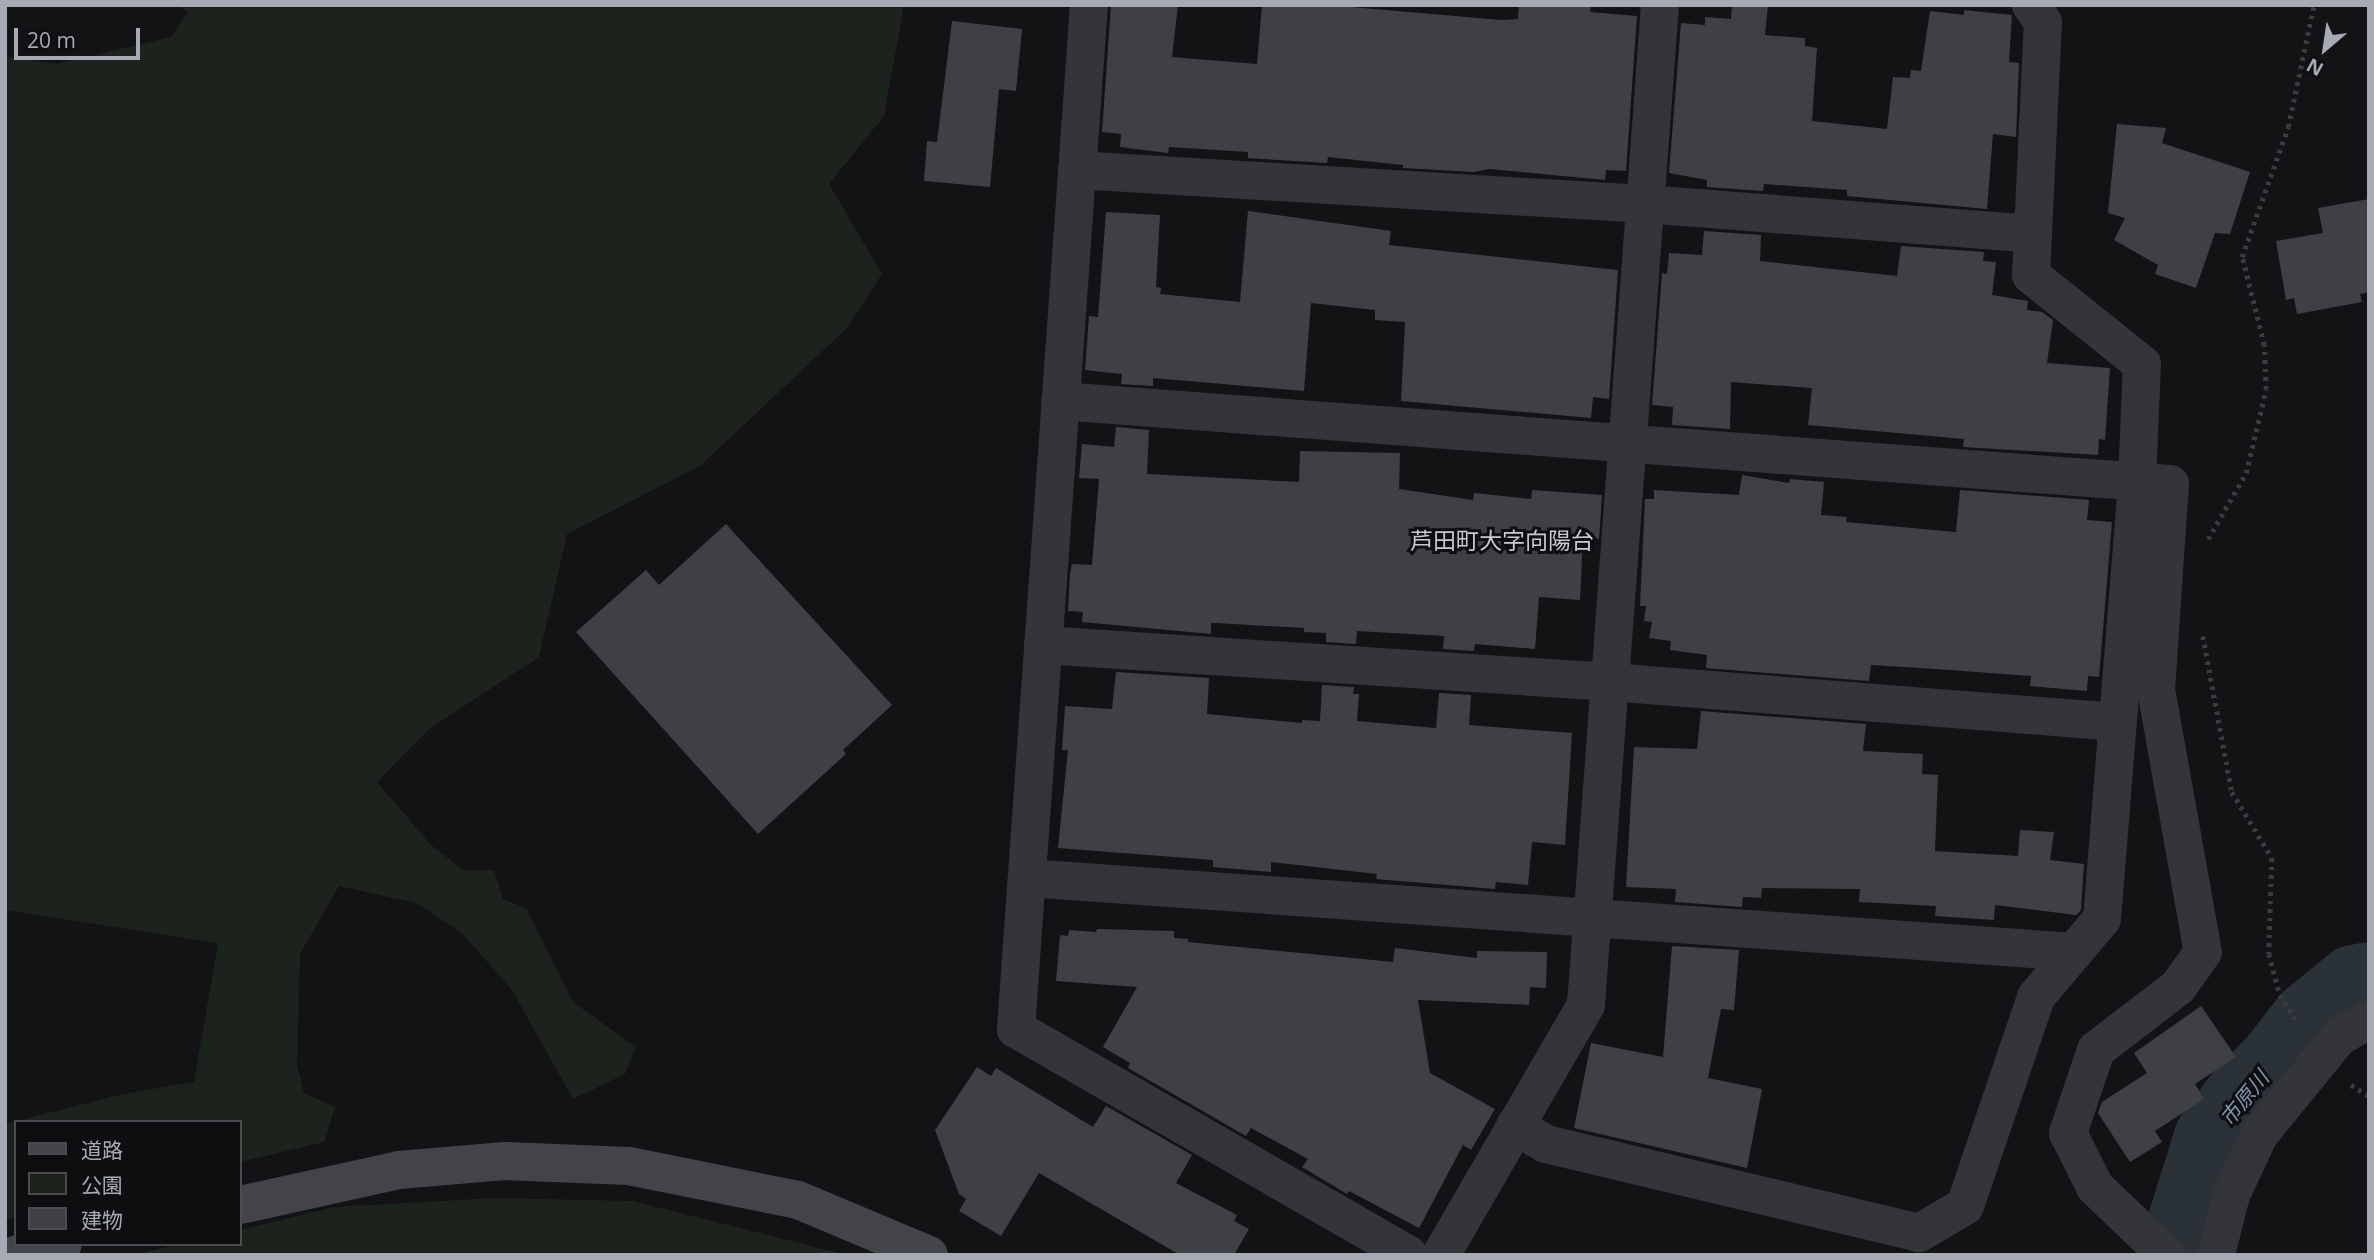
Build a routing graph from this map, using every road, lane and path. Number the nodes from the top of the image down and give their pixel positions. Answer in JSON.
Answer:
{"nodes":[{"id":1,"x":1088,"y":5,"type":"edge"},
{"id":2,"x":1660,"y":5,"type":"edge"},
{"id":3,"x":2031,"y":5,"type":"edge"},
{"id":4,"x":2314,"y":5,"type":"edge"},
{"id":5,"x":1077,"y":170,"type":"junction"},
{"id":6,"x":1645,"y":204,"type":"junction"},
{"id":7,"x":2033,"y":234,"type":"junction"},
{"id":8,"x":1060,"y":401,"type":"junction"},
{"id":9,"x":1627,"y":442,"type":"junction"},
{"id":10,"x":2137,"y":482,"type":"junction"},
{"id":11,"x":2203,"y":548,"type":"dead end"},
{"id":12,"x":2200,"y":622,"type":"dead end"},
{"id":13,"x":1043,"y":645,"type":"junction"},
{"id":14,"x":1610,"y":682,"type":"junction"},
{"id":15,"x":2117,"y":722,"type":"junction"},
{"id":16,"x":1027,"y":878,"type":"junction"},
{"id":17,"x":1592,"y":916,"type":"junction"},
{"id":18,"x":2074,"y":952,"type":"junction"},
{"id":19,"x":2369,"y":1020,"type":"edge"},
{"id":20,"x":2315,"y":1063,"type":"junction"},
{"id":21,"x":1515,"y":1126,"type":"junction"},
{"id":22,"x":242,"y":1205,"type":"edge"},
{"id":23,"x":54,"y":1246,"type":"edge"},
{"id":24,"x":14,"y":1255,"type":"edge"},
{"id":25,"x":929,"y":1255,"type":"edge"},
{"id":26,"x":1409,"y":1255,"type":"edge"},
{"id":27,"x":1441,"y":1255,"type":"edge"},
{"id":28,"x":2166,"y":1255,"type":"edge"},
{"id":29,"x":2216,"y":1255,"type":"edge"}],
"edges":[{"from":1,"to":5,"type":"street"},
{"from":2,"to":6,"type":"street"},
{"from":3,"to":7,"type":"street"},
{"from":4,"to":11,"type":"path"},
{"from":5,"to":6,"type":"street"},
{"from":5,"to":8,"type":"street"},
{"from":6,"to":7,"type":"street"},
{"from":6,"to":9,"type":"street"},
{"from":7,"to":10,"type":"street"},
{"from":8,"to":9,"type":"street"},
{"from":8,"to":13,"type":"street"},
{"from":9,"to":10,"type":"street"},
{"from":9,"to":14,"type":"street"},
{"from":10,"to":15,"type":"street"},
{"from":10,"to":28,"type":"street"},
{"from":12,"to":20,"type":"path"},
{"from":13,"to":14,"type":"street"},
{"from":13,"to":16,"type":"street"},
{"from":14,"to":15,"type":"street"},
{"from":14,"to":17,"type":"street"},
{"from":15,"to":18,"type":"street"},
{"from":16,"to":17,"type":"street"},
{"from":16,"to":26,"type":"street"},
{"from":17,"to":18,"type":"street"},
{"from":17,"to":21,"type":"street"},
{"from":18,"to":21,"type":"street"},
{"from":19,"to":20,"type":"street"},
{"from":20,"to":29,"type":"street"},
{"from":21,"to":27,"type":"street"},
{"from":22,"to":25,"type":"street"},
{"from":23,"to":24,"type":"street"}]}
